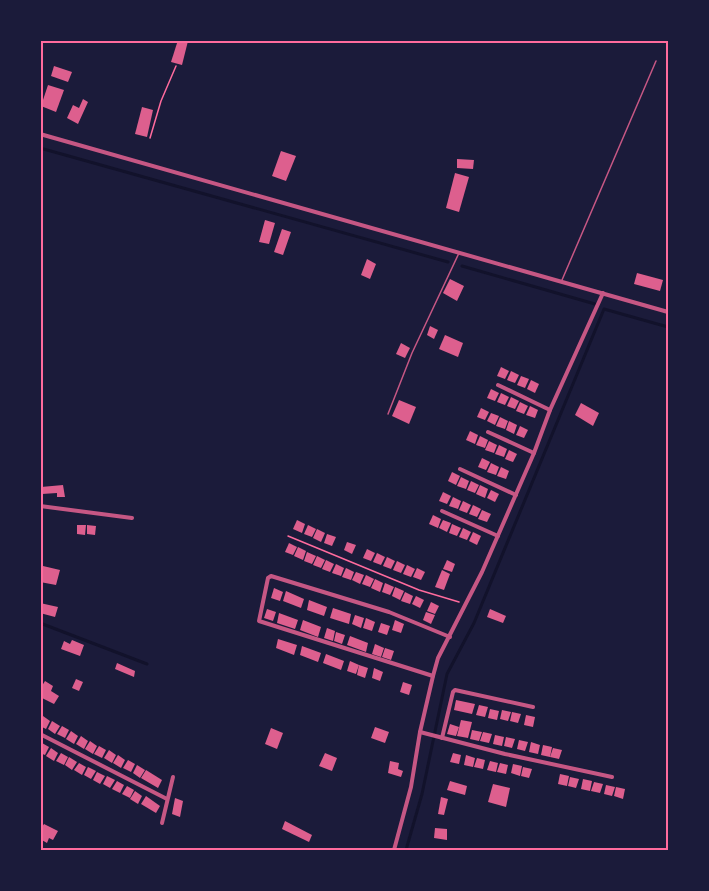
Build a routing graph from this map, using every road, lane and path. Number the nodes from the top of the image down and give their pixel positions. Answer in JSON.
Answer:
{"nodes":[{"id":1,"x":656,"y":61,"type":"dead end"},
{"id":2,"x":176,"y":66,"type":"dead end"},
{"id":3,"x":40,"y":134,"type":"edge"},
{"id":4,"x":150,"y":138,"type":"dead end"},
{"id":5,"x":459,"y":252,"type":"junction"},
{"id":6,"x":561,"y":281,"type":"junction"},
{"id":7,"x":603,"y":293,"type":"junction"},
{"id":8,"x":669,"y":312,"type":"edge"},
{"id":9,"x":498,"y":385,"type":"dead end"},
{"id":10,"x":550,"y":410,"type":"junction"},
{"id":11,"x":388,"y":414,"type":"dead end"},
{"id":12,"x":488,"y":432,"type":"dead end"},
{"id":13,"x":534,"y":453,"type":"junction"},
{"id":14,"x":460,"y":469,"type":"dead end"},
{"id":15,"x":516,"y":495,"type":"junction"},
{"id":16,"x":40,"y":506,"type":"edge"},
{"id":17,"x":442,"y":511,"type":"dead end"},
{"id":18,"x":132,"y":518,"type":"dead end"},
{"id":19,"x":288,"y":536,"type":"dead end"},
{"id":20,"x":498,"y":536,"type":"junction"},
{"id":21,"x":466,"y":604,"type":"junction"},
{"id":22,"x":450,"y":637,"type":"junction"},
{"id":23,"x":432,"y":676,"type":"junction"},
{"id":24,"x":533,"y":707,"type":"dead end"},
{"id":25,"x":420,"y":732,"type":"junction"},
{"id":26,"x":40,"y":734,"type":"edge"},
{"id":27,"x":441,"y":737,"type":"junction"},
{"id":28,"x":173,"y":777,"type":"dead end"},
{"id":29,"x":612,"y":777,"type":"dead end"},
{"id":30,"x":167,"y":799,"type":"junction"},
{"id":31,"x":162,"y":823,"type":"dead end"},
{"id":32,"x":394,"y":850,"type":"edge"}],
"edges":[{"from":1,"to":6,"type":"lane"},
{"from":2,"to":4,"type":"path"},
{"from":3,"to":5,"type":"street"},
{"from":5,"to":6,"type":"street"},
{"from":5,"to":11,"type":"lane"},
{"from":6,"to":7,"type":"street"},
{"from":7,"to":8,"type":"street"},
{"from":7,"to":10,"type":"street"},
{"from":9,"to":10,"type":"street"},
{"from":10,"to":13,"type":"street"},
{"from":12,"to":13,"type":"street"},
{"from":13,"to":15,"type":"street"},
{"from":14,"to":15,"type":"street"},
{"from":15,"to":20,"type":"street"},
{"from":16,"to":18,"type":"street"},
{"from":17,"to":20,"type":"street"},
{"from":19,"to":21,"type":"path"},
{"from":20,"to":21,"type":"street"},
{"from":21,"to":22,"type":"street"},
{"from":22,"to":23,"type":"street"},
{"from":22,"to":23,"type":"street"},
{"from":23,"to":25,"type":"street"},
{"from":24,"to":27,"type":"street"},
{"from":25,"to":27,"type":"street"},
{"from":25,"to":32,"type":"street"},
{"from":26,"to":30,"type":"street"},
{"from":27,"to":29,"type":"street"},
{"from":28,"to":30,"type":"street"},
{"from":30,"to":31,"type":"street"}]}
